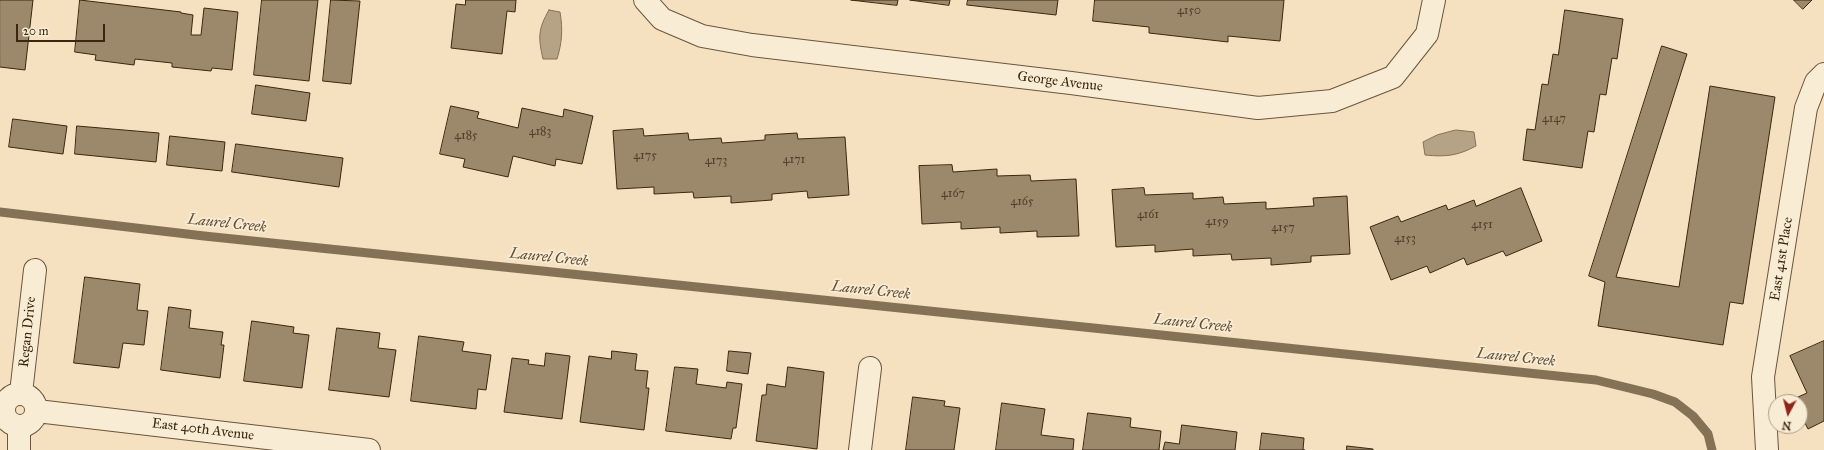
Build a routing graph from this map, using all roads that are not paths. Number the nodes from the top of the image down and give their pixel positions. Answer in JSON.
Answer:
{"nodes":[{"id":1,"x":645,"y":0,"type":"edge"},
{"id":2,"x":1434,"y":0,"type":"edge"},
{"id":3,"x":1824,"y":74,"type":"edge"},
{"id":4,"x":35,"y":270,"type":"dead end"},
{"id":5,"x":870,"y":368,"type":"dead end"},
{"id":6,"x":21,"y":393,"type":"junction"},
{"id":7,"x":2,"y":407,"type":"edge"},
{"id":8,"x":37,"y":411,"type":"junction"},
{"id":9,"x":19,"y":426,"type":"junction"},
{"id":10,"x":19,"y":450,"type":"edge"},
{"id":11,"x":368,"y":450,"type":"edge"},
{"id":12,"x":860,"y":450,"type":"edge"},
{"id":13,"x":1767,"y":450,"type":"edge"}],
"edges":[{"from":1,"to":2,"type":"street","name":"George Avenue"},
{"from":3,"to":13,"type":"street","name":"East 41st Place"},
{"from":4,"to":6,"type":"street","name":"Regan Drive"},
{"from":5,"to":12,"type":"street"},
{"from":6,"to":7,"type":"street"},
{"from":6,"to":8,"type":"street"},
{"from":7,"to":9,"type":"street"},
{"from":8,"to":9,"type":"street"},
{"from":8,"to":11,"type":"street","name":"East 40th Avenue"},
{"from":9,"to":10,"type":"street"}]}
